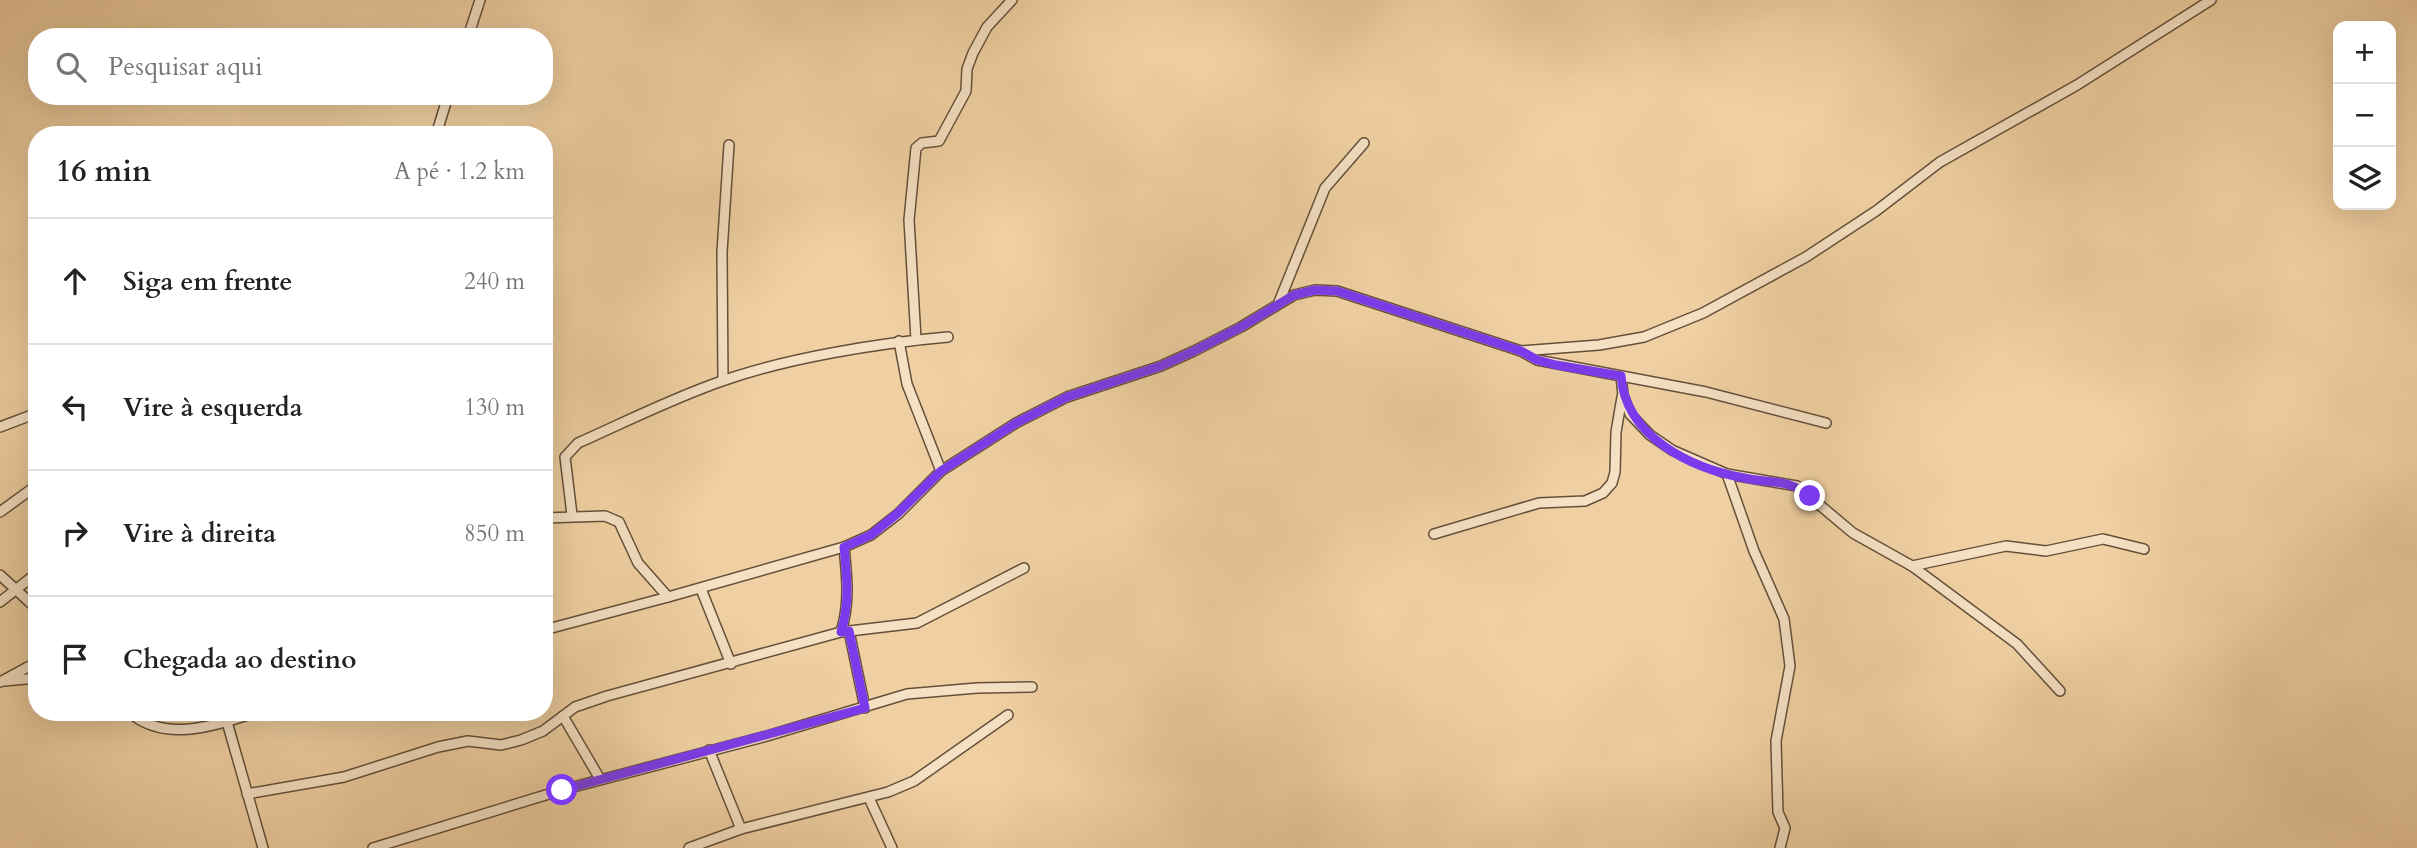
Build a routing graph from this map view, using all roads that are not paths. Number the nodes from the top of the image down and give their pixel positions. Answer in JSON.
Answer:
{"nodes":[{"id":1,"x":480,"y":0,"type":"edge"},
{"id":2,"x":1012,"y":0,"type":"edge"},
{"id":3,"x":2211,"y":0,"type":"edge"},
{"id":4,"x":471,"y":28,"type":"edge"},
{"id":5,"x":445,"y":105,"type":"edge"},
{"id":6,"x":439,"y":126,"type":"edge"},
{"id":7,"x":1364,"y":143,"type":"dead end"},
{"id":8,"x":729,"y":145,"type":"dead end"},
{"id":9,"x":1279,"y":302,"type":"junction"},
{"id":10,"x":948,"y":337,"type":"dead end"},
{"id":11,"x":916,"y":340,"type":"junction"},
{"id":12,"x":900,"y":341,"type":"junction"},
{"id":13,"x":1521,"y":351,"type":"junction"},
{"id":14,"x":1621,"y":376,"type":"junction"},
{"id":15,"x":723,"y":380,"type":"junction"},
{"id":16,"x":1623,"y":395,"type":"junction"},
{"id":17,"x":28,"y":416,"type":"edge"},
{"id":18,"x":1826,"y":423,"type":"dead end"},
{"id":19,"x":0,"y":427,"type":"edge"},
{"id":20,"x":941,"y":471,"type":"junction"},
{"id":21,"x":1727,"y":474,"type":"junction"},
{"id":22,"x":28,"y":492,"type":"edge"},
{"id":23,"x":0,"y":512,"type":"edge"},
{"id":24,"x":572,"y":515,"type":"junction"},
{"id":25,"x":553,"y":516,"type":"edge"},
{"id":26,"x":1434,"y":534,"type":"dead end"},
{"id":27,"x":844,"y":547,"type":"junction"},
{"id":28,"x":2144,"y":549,"type":"dead end"},
{"id":29,"x":1912,"y":566,"type":"junction"},
{"id":30,"x":1024,"y":568,"type":"dead end"},
{"id":31,"x":0,"y":575,"type":"edge"},
{"id":32,"x":28,"y":580,"type":"edge"},
{"id":33,"x":701,"y":589,"type":"junction"},
{"id":34,"x":16,"y":590,"type":"junction"},
{"id":35,"x":668,"y":597,"type":"junction"},
{"id":36,"x":28,"y":601,"type":"edge"},
{"id":37,"x":0,"y":602,"type":"edge"},
{"id":38,"x":553,"y":628,"type":"edge"},
{"id":39,"x":845,"y":632,"type":"junction"},
{"id":40,"x":731,"y":664,"type":"junction"},
{"id":41,"x":28,"y":667,"type":"edge"},
{"id":42,"x":28,"y":679,"type":"edge"},
{"id":43,"x":0,"y":682,"type":"edge"},
{"id":44,"x":1032,"y":687,"type":"dead end"},
{"id":45,"x":2060,"y":691,"type":"dead end"},
{"id":46,"x":865,"y":708,"type":"junction"},
{"id":47,"x":1008,"y":715,"type":"dead end"},
{"id":48,"x":563,"y":716,"type":"junction"},
{"id":49,"x":140,"y":721,"type":"edge"},
{"id":50,"x":230,"y":721,"type":"edge"},
{"id":51,"x":227,"y":722,"type":"junction"},
{"id":52,"x":709,"y":750,"type":"junction"},
{"id":53,"x":600,"y":779,"type":"junction"},
{"id":54,"x":247,"y":794,"type":"junction"},
{"id":55,"x":869,"y":798,"type":"junction"},
{"id":56,"x":741,"y":829,"type":"junction"},
{"id":57,"x":263,"y":848,"type":"edge"},
{"id":58,"x":373,"y":848,"type":"edge"},
{"id":59,"x":689,"y":848,"type":"edge"},
{"id":60,"x":892,"y":848,"type":"edge"},
{"id":61,"x":1780,"y":848,"type":"edge"}],
"edges":[{"from":1,"to":4,"type":"street"},
{"from":2,"to":11,"type":"street"},
{"from":3,"to":13,"type":"street"},
{"from":5,"to":6,"type":"street"},
{"from":7,"to":9,"type":"street"},
{"from":8,"to":15,"type":"street"},
{"from":9,"to":13,"type":"street"},
{"from":9,"to":20,"type":"street"},
{"from":10,"to":11,"type":"street"},
{"from":11,"to":12,"type":"street"},
{"from":12,"to":15,"type":"street"},
{"from":12,"to":20,"type":"street"},
{"from":13,"to":14,"type":"street"},
{"from":14,"to":16,"type":"street"},
{"from":14,"to":18,"type":"street"},
{"from":15,"to":24,"type":"street"},
{"from":16,"to":21,"type":"street"},
{"from":16,"to":26,"type":"street"},
{"from":17,"to":19,"type":"street"},
{"from":20,"to":27,"type":"street"},
{"from":21,"to":29,"type":"street"},
{"from":21,"to":61,"type":"street"},
{"from":22,"to":23,"type":"street"},
{"from":24,"to":25,"type":"street"},
{"from":24,"to":35,"type":"street"},
{"from":27,"to":33,"type":"street"},
{"from":27,"to":39,"type":"street"},
{"from":28,"to":29,"type":"street"},
{"from":29,"to":45,"type":"street"},
{"from":30,"to":39,"type":"street"},
{"from":31,"to":34,"type":"street"},
{"from":32,"to":34,"type":"street"},
{"from":33,"to":35,"type":"street"},
{"from":33,"to":40,"type":"street"},
{"from":34,"to":36,"type":"street"},
{"from":34,"to":37,"type":"street"},
{"from":35,"to":38,"type":"street"},
{"from":39,"to":40,"type":"street"},
{"from":39,"to":46,"type":"street"},
{"from":40,"to":48,"type":"street"},
{"from":41,"to":43,"type":"street"},
{"from":42,"to":43,"type":"street"},
{"from":44,"to":46,"type":"street"},
{"from":46,"to":52,"type":"street"},
{"from":47,"to":55,"type":"street"},
{"from":48,"to":53,"type":"street"},
{"from":48,"to":54,"type":"street"},
{"from":49,"to":51,"type":"street"},
{"from":50,"to":51,"type":"street"},
{"from":51,"to":54,"type":"street"},
{"from":52,"to":53,"type":"street"},
{"from":52,"to":56,"type":"street"},
{"from":53,"to":58,"type":"street"},
{"from":54,"to":57,"type":"street"},
{"from":55,"to":56,"type":"street"},
{"from":55,"to":60,"type":"street"},
{"from":56,"to":59,"type":"street"}]}
